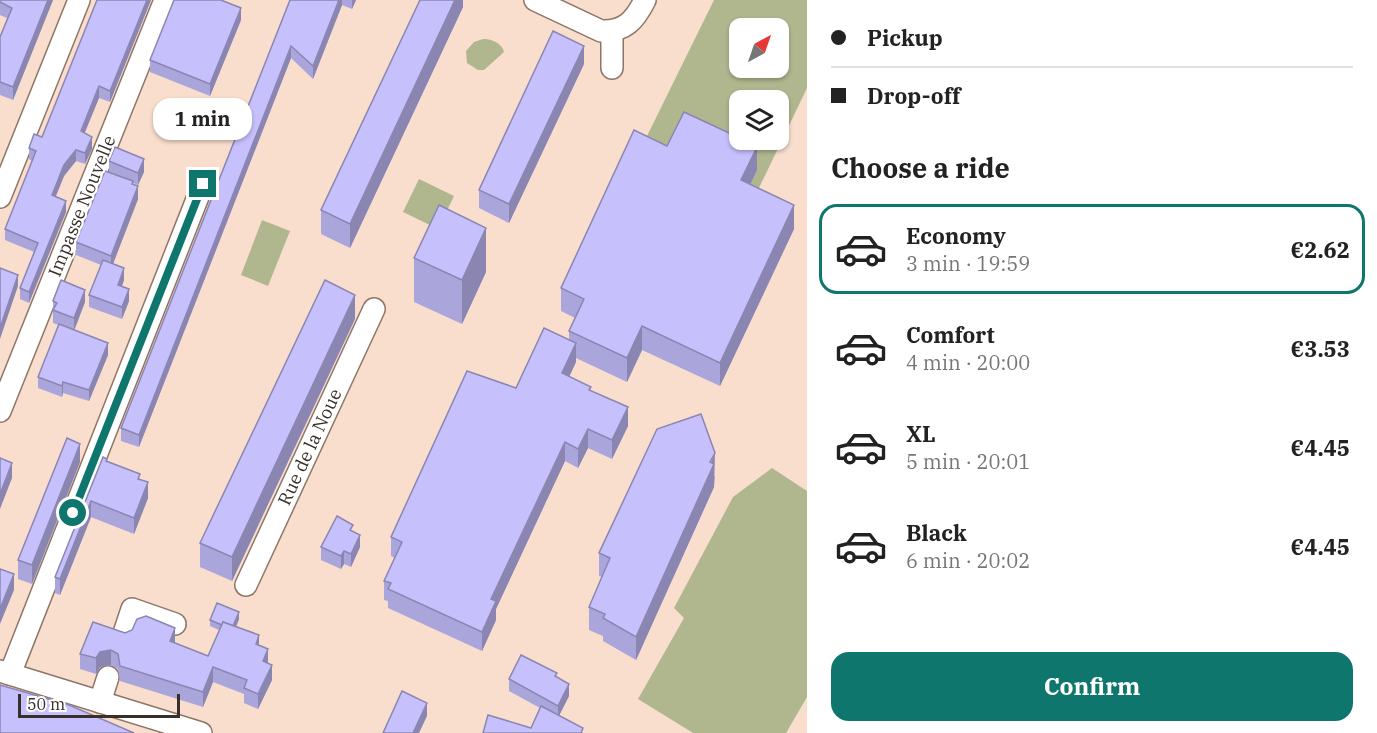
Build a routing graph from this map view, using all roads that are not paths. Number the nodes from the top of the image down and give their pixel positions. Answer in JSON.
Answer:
{"nodes":[{"id":1,"x":79,"y":0,"type":"edge"},
{"id":2,"x":165,"y":0,"type":"edge"},
{"id":3,"x":535,"y":0,"type":"edge"},
{"id":4,"x":645,"y":0,"type":"edge"},
{"id":5,"x":612,"y":32,"type":"junction"},
{"id":6,"x":612,"y":68,"type":"dead end"},
{"id":7,"x":203,"y":184,"type":"dead end"},
{"id":8,"x":0,"y":196,"type":"edge"},
{"id":9,"x":375,"y":309,"type":"dead end"},
{"id":10,"x":0,"y":411,"type":"edge"},
{"id":11,"x":246,"y":585,"type":"dead end"},
{"id":12,"x":175,"y":624,"type":"dead end"},
{"id":13,"x":123,"y":636,"type":"edge"},
{"id":14,"x":5,"y":673,"type":"edge"},
{"id":15,"x":108,"y":677,"type":"dead end"},
{"id":16,"x":100,"y":702,"type":"junction"},
{"id":17,"x":201,"y":733,"type":"edge"}],
"edges":[{"from":1,"to":8,"type":"street"},
{"from":2,"to":10,"type":"street","name":"Impasse Nouvelle"},
{"from":3,"to":5,"type":"street"},
{"from":4,"to":5,"type":"street"},
{"from":5,"to":6,"type":"street"},
{"from":7,"to":14,"type":"street"},
{"from":9,"to":11,"type":"street","name":"Rue de la Noue"},
{"from":12,"to":13,"type":"street"},
{"from":14,"to":16,"type":"street"},
{"from":15,"to":16,"type":"street"},
{"from":16,"to":17,"type":"street"}]}
